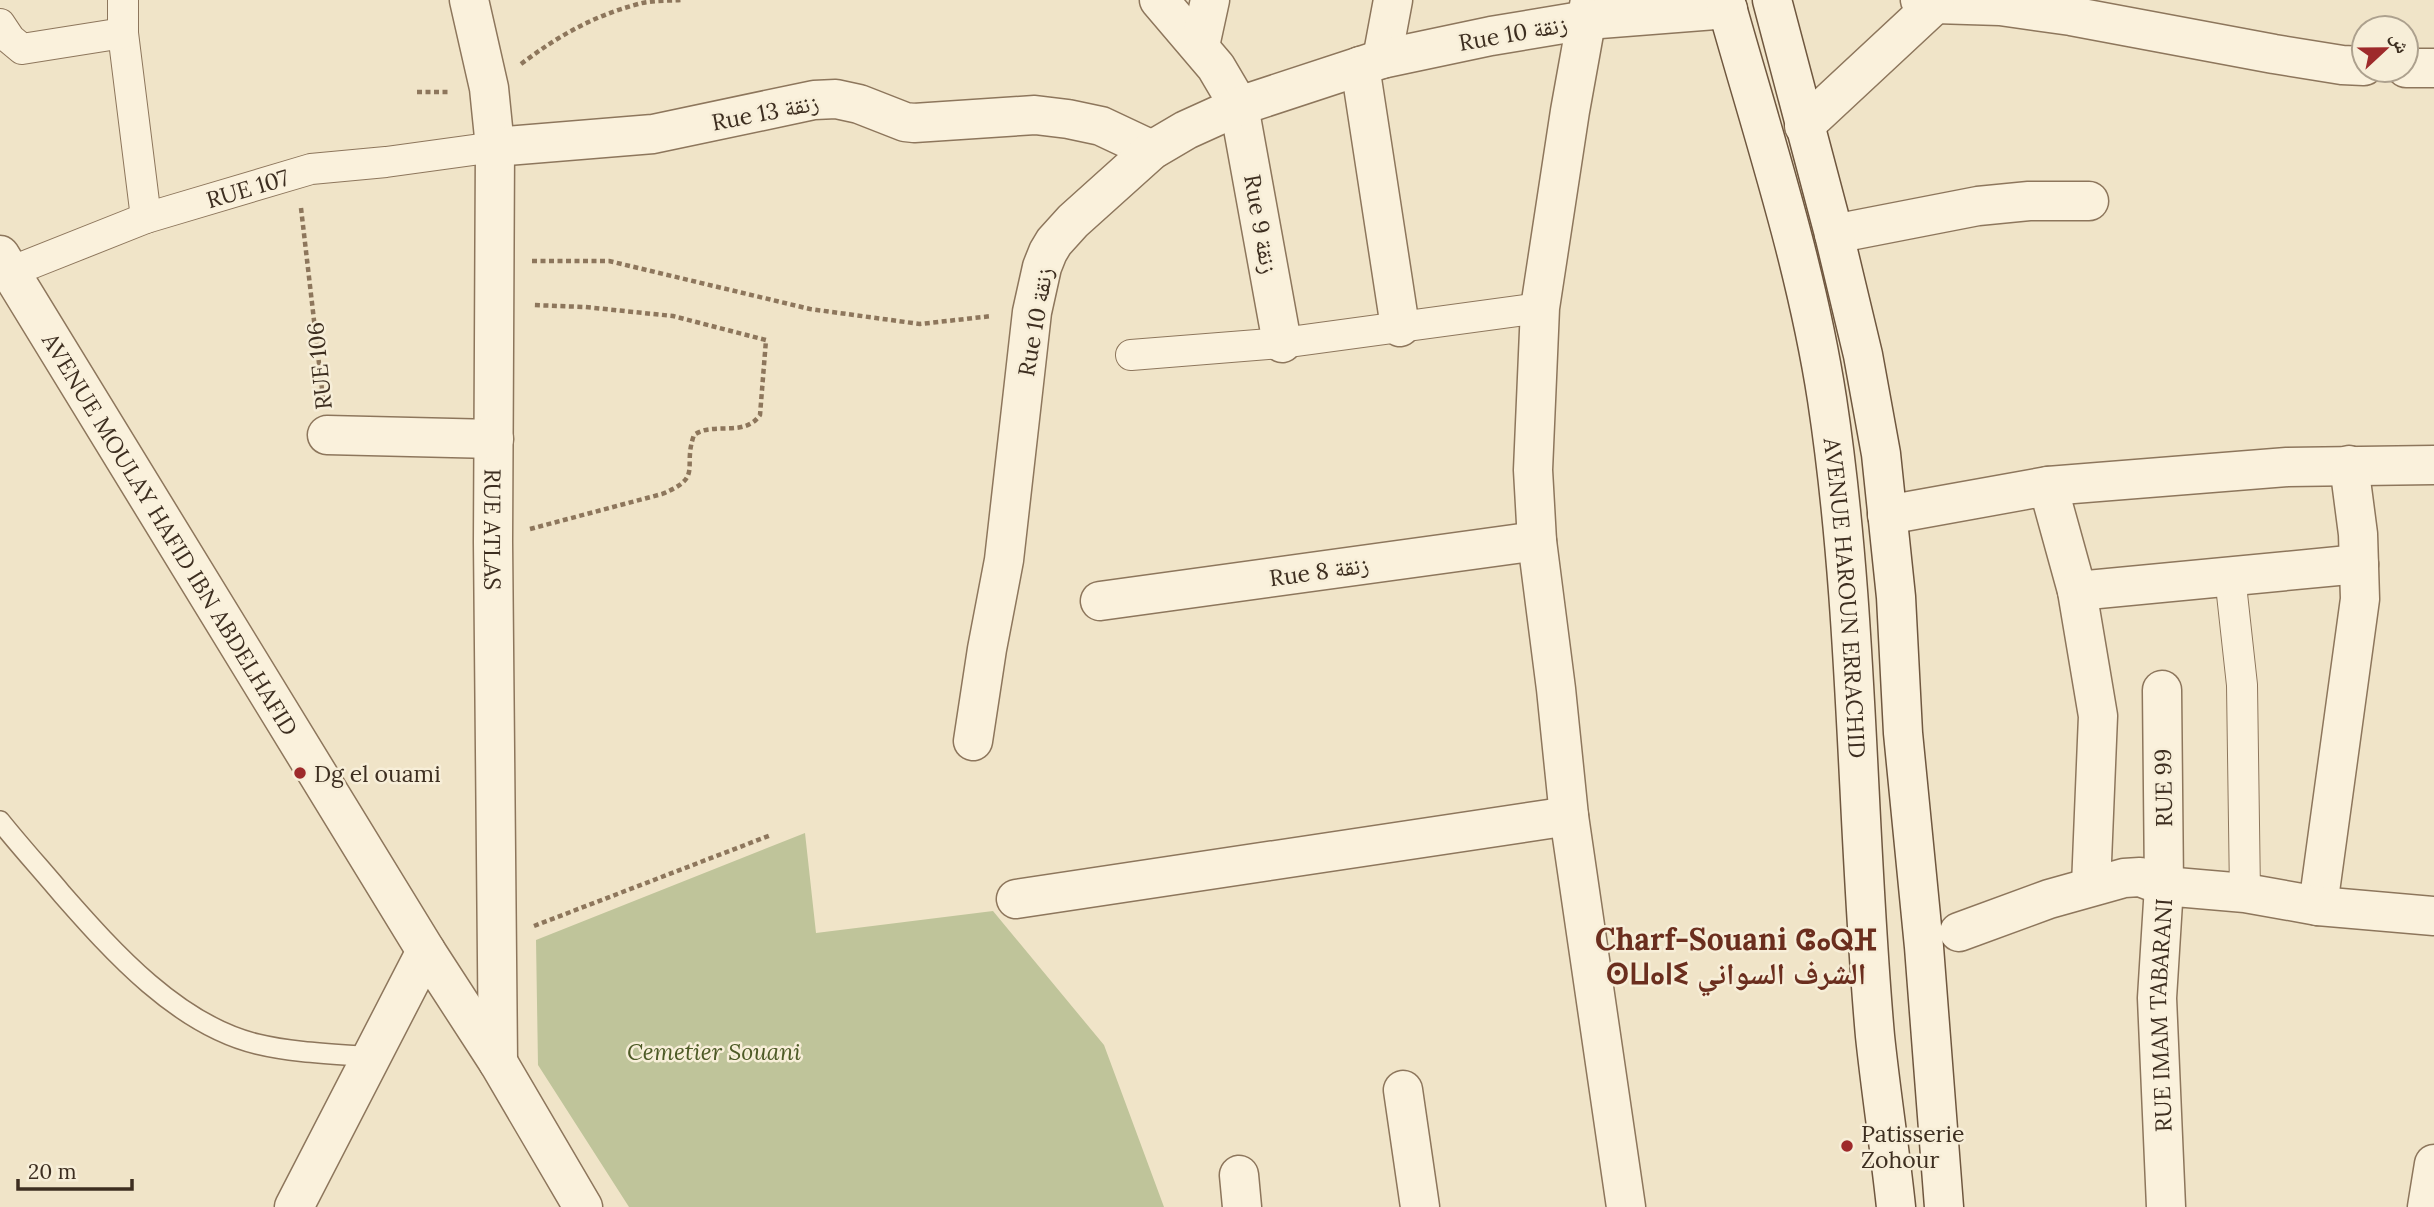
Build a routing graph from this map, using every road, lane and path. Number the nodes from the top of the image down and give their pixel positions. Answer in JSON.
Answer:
{"nodes":[{"id":1,"x":123,"y":0,"type":"edge"},
{"id":2,"x":469,"y":0,"type":"edge"},
{"id":3,"x":682,"y":0,"type":"edge"},
{"id":4,"x":1159,"y":0,"type":"edge"},
{"id":5,"x":1210,"y":0,"type":"edge"},
{"id":6,"x":1393,"y":0,"type":"edge"},
{"id":7,"x":1772,"y":0,"type":"edge"},
{"id":8,"x":1927,"y":2,"type":"edge"},
{"id":9,"x":2001,"y":3,"type":"edge"},
{"id":10,"x":1727,"y":4,"type":"edge"},
{"id":11,"x":1589,"y":10,"type":"edge"},
{"id":12,"x":0,"y":24,"type":"edge"},
{"id":13,"x":122,"y":33,"type":"junction"},
{"id":14,"x":1200,"y":46,"type":"junction"},
{"id":15,"x":1371,"y":63,"type":"junction"},
{"id":16,"x":2350,"y":65,"type":"edge"},
{"id":17,"x":489,"y":88,"type":"junction"},
{"id":18,"x":417,"y":92,"type":"dead end"},
{"id":19,"x":1240,"y":106,"type":"junction"},
{"id":20,"x":1804,"y":126,"type":"junction"},
{"id":21,"x":495,"y":147,"type":"junction"},
{"id":22,"x":1152,"y":149,"type":"junction"},
{"id":23,"x":297,"y":173,"type":"junction"},
{"id":24,"x":2089,"y":201,"type":"dead end"},
{"id":25,"x":146,"y":218,"type":"junction"},
{"id":26,"x":1834,"y":234,"type":"junction"},
{"id":27,"x":529,"y":261,"type":"dead end"},
{"id":28,"x":5,"y":264,"type":"edge"},
{"id":29,"x":534,"y":305,"type":"dead end"},
{"id":30,"x":1540,"y":307,"type":"junction"},
{"id":31,"x":1031,"y":312,"type":"junction"},
{"id":32,"x":1400,"y":327,"type":"junction"},
{"id":33,"x":1282,"y":342,"type":"junction"},
{"id":34,"x":1131,"y":355,"type":"dead end"},
{"id":35,"x":327,"y":435,"type":"joint"},
{"id":36,"x":494,"y":439,"type":"junction"},
{"id":37,"x":2349,"y":465,"type":"junction"},
{"id":38,"x":2434,"y":466,"type":"edge"},
{"id":39,"x":2048,"y":486,"type":"junction"},
{"id":40,"x":1887,"y":515,"type":"junction"},
{"id":41,"x":551,"y":522,"type":"dead end"},
{"id":42,"x":1537,"y":541,"type":"junction"},
{"id":43,"x":2359,"y":565,"type":"junction"},
{"id":44,"x":2230,"y":576,"type":"junction"},
{"id":45,"x":2077,"y":591,"type":"junction"},
{"id":46,"x":1100,"y":601,"type":"dead end"},
{"id":47,"x":2161,"y":690,"type":"dead end"},
{"id":48,"x":973,"y":741,"type":"dead end"},
{"id":49,"x":1569,"y":816,"type":"junction"},
{"id":50,"x":0,"y":821,"type":"edge"},
{"id":51,"x":771,"y":835,"type":"dead end"},
{"id":52,"x":2091,"y":886,"type":"junction"},
{"id":53,"x":2164,"y":886,"type":"junction"},
{"id":54,"x":2245,"y":893,"type":"junction"},
{"id":55,"x":1016,"y":899,"type":"dead end"},
{"id":56,"x":2318,"y":906,"type":"junction"},
{"id":57,"x":2434,"y":916,"type":"edge"},
{"id":58,"x":1959,"y":932,"type":"dead end"},
{"id":59,"x":497,"y":940,"type":"junction"},
{"id":60,"x":426,"y":951,"type":"junction"},
{"id":61,"x":373,"y":1057,"type":"junction"},
{"id":62,"x":498,"y":1062,"type":"junction"},
{"id":63,"x":1403,"y":1090,"type":"dead end"},
{"id":64,"x":2434,"y":1164,"type":"edge"},
{"id":65,"x":294,"y":1207,"type":"edge"},
{"id":66,"x":583,"y":1207,"type":"edge"},
{"id":67,"x":1420,"y":1207,"type":"edge"},
{"id":68,"x":1626,"y":1207,"type":"edge"},
{"id":69,"x":1896,"y":1207,"type":"edge"},
{"id":70,"x":1944,"y":1207,"type":"edge"},
{"id":71,"x":2166,"y":1207,"type":"edge"},
{"id":72,"x":2427,"y":1207,"type":"edge"}],
"edges":[{"from":1,"to":13,"type":"street"},
{"from":2,"to":17,"type":"street","name":"RUE ATLAS"},
{"from":3,"to":17,"type":"path"},
{"from":4,"to":14,"type":"street"},
{"from":5,"to":14,"type":"street"},
{"from":6,"to":15,"type":"street"},
{"from":7,"to":20,"type":"street","name":"AVENUE HAROUN ERRACHID"},
{"from":8,"to":9,"type":"street"},
{"from":8,"to":20,"type":"street"},
{"from":9,"to":16,"type":"street"},
{"from":10,"to":11,"type":"street","name":"Rue 10 زنقة"},
{"from":10,"to":69,"type":"street","name":"AVENUE HAROUN ERRACHID"},
{"from":11,"to":15,"type":"street","name":"Rue 10 زنقة"},
{"from":11,"to":30,"type":"street"},
{"from":12,"to":13,"type":"street"},
{"from":13,"to":25,"type":"street"},
{"from":14,"to":19,"type":"street"},
{"from":15,"to":19,"type":"street","name":"Rue 10 زنقة"},
{"from":15,"to":32,"type":"street"},
{"from":17,"to":18,"type":"path"},
{"from":17,"to":21,"type":"street","name":"RUE ATLAS"},
{"from":19,"to":22,"type":"street","name":"Rue 10 زنقة"},
{"from":19,"to":33,"type":"street","name":"Rue 9 زنقة"},
{"from":20,"to":26,"type":"street","name":"AVENUE HAROUN ERRACHID"},
{"from":21,"to":22,"type":"street","name":"Rue 13 زنقة"},
{"from":21,"to":23,"type":"street","name":"RUE 107"},
{"from":21,"to":36,"type":"street","name":"RUE ATLAS"},
{"from":22,"to":31,"type":"street","name":"Rue 10 زنقة"},
{"from":23,"to":25,"type":"street","name":"RUE 107"},
{"from":23,"to":35,"type":"path","name":"RUE 106"},
{"from":24,"to":26,"type":"street"},
{"from":25,"to":28,"type":"street","name":"RUE 107"},
{"from":26,"to":40,"type":"street","name":"AVENUE HAROUN ERRACHID"},
{"from":27,"to":31,"type":"path"},
{"from":28,"to":60,"type":"street","name":"AVENUE MOULAY HAFID IBN ABDELHAFID"},
{"from":29,"to":41,"type":"path"},
{"from":30,"to":32,"type":"street"},
{"from":30,"to":42,"type":"street"},
{"from":31,"to":48,"type":"street","name":"Rue 10 زنقة"},
{"from":32,"to":33,"type":"street"},
{"from":33,"to":34,"type":"street"},
{"from":35,"to":36,"type":"street","name":"RUE 106"},
{"from":36,"to":59,"type":"street","name":"RUE ATLAS"},
{"from":37,"to":38,"type":"street"},
{"from":37,"to":39,"type":"street"},
{"from":37,"to":43,"type":"street"},
{"from":39,"to":40,"type":"street"},
{"from":39,"to":45,"type":"street"},
{"from":40,"to":70,"type":"street","name":"AVENUE HAROUN ERRACHID"},
{"from":42,"to":46,"type":"street","name":"Rue 8 زنقة"},
{"from":42,"to":49,"type":"street"},
{"from":43,"to":44,"type":"street"},
{"from":43,"to":56,"type":"street"},
{"from":44,"to":45,"type":"street"},
{"from":44,"to":54,"type":"street"},
{"from":45,"to":52,"type":"street"},
{"from":47,"to":53,"type":"street","name":"RUE 99"},
{"from":49,"to":55,"type":"street"},
{"from":49,"to":68,"type":"street"},
{"from":50,"to":61,"type":"lane"},
{"from":51,"to":59,"type":"path"},
{"from":52,"to":53,"type":"street"},
{"from":52,"to":58,"type":"street"},
{"from":53,"to":54,"type":"street","name":"RUE IMAM TABARANI"},
{"from":53,"to":71,"type":"street","name":"RUE IMAM TABARANI"},
{"from":54,"to":56,"type":"street","name":"RUE IMAM TABARANI"},
{"from":56,"to":57,"type":"street","name":"RUE IMAM TABARANI"},
{"from":59,"to":62,"type":"street","name":"RUE ATLAS"},
{"from":60,"to":61,"type":"street"},
{"from":60,"to":62,"type":"street","name":"AVENUE MOULAY HAFID IBN ABDELHAFID"},
{"from":61,"to":65,"type":"street"},
{"from":62,"to":66,"type":"street","name":"AVENUE MOULAY HAFID IBN ABDELHAFID"},
{"from":63,"to":67,"type":"street"},
{"from":64,"to":72,"type":"street"}]}
